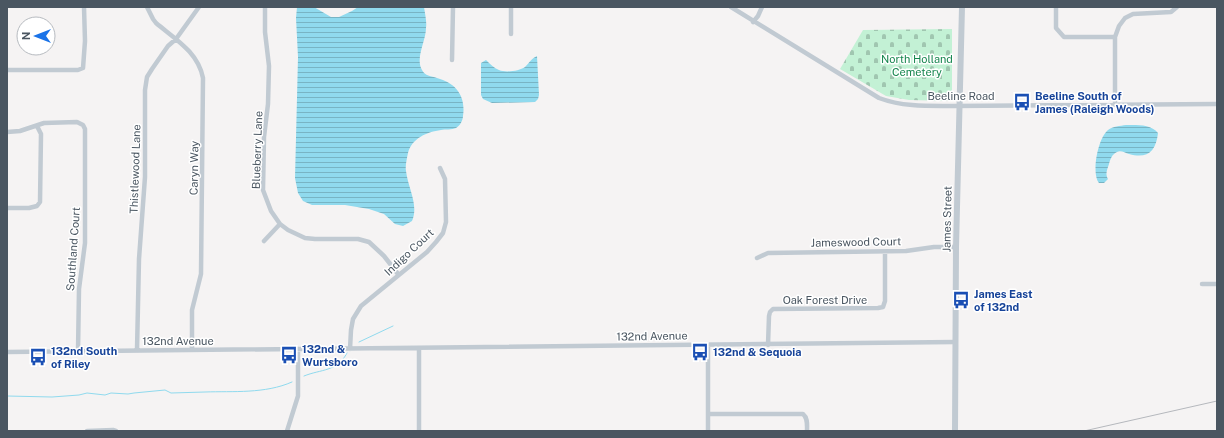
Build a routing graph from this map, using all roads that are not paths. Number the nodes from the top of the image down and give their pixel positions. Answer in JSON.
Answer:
{"nodes":[{"id":1,"x":84,"y":7,"type":"edge"},
{"id":2,"x":147,"y":7,"type":"edge"},
{"id":3,"x":199,"y":7,"type":"edge"},
{"id":4,"x":265,"y":7,"type":"edge"},
{"id":5,"x":453,"y":7,"type":"edge"},
{"id":6,"x":511,"y":7,"type":"edge"},
{"id":7,"x":731,"y":7,"type":"edge"},
{"id":8,"x":762,"y":7,"type":"edge"},
{"id":9,"x":962,"y":7,"type":"edge"},
{"id":10,"x":1056,"y":7,"type":"edge"},
{"id":11,"x":1177,"y":7,"type":"edge"},
{"id":12,"x":753,"y":22,"type":"junction"},
{"id":13,"x":511,"y":34,"type":"dead end"},
{"id":14,"x":1115,"y":37,"type":"junction"},
{"id":15,"x":176,"y":38,"type":"junction"},
{"id":16,"x":452,"y":60,"type":"dead end"},
{"id":17,"x":7,"y":70,"type":"edge"},
{"id":18,"x":1115,"y":104,"type":"junction"},
{"id":19,"x":1217,"y":104,"type":"edge"},
{"id":20,"x":960,"y":105,"type":"junction"},
{"id":21,"x":38,"y":126,"type":"junction"},
{"id":22,"x":7,"y":132,"type":"edge"},
{"id":23,"x":440,"y":168,"type":"dead end"},
{"id":24,"x":7,"y":208,"type":"edge"},
{"id":25,"x":280,"y":224,"type":"junction"},
{"id":26,"x":264,"y":241,"type":"dead end"},
{"id":27,"x":956,"y":247,"type":"junction"},
{"id":28,"x":885,"y":252,"type":"junction"},
{"id":29,"x":757,"y":258,"type":"dead end"},
{"id":30,"x":398,"y":274,"type":"junction"},
{"id":31,"x":1202,"y":284,"type":"dead end"},
{"id":32,"x":1217,"y":284,"type":"edge"},
{"id":33,"x":955,"y":342,"type":"junction"},
{"id":34,"x":708,"y":345,"type":"junction"},
{"id":35,"x":768,"y":345,"type":"junction"},
{"id":36,"x":419,"y":348,"type":"junction"},
{"id":37,"x":298,"y":349,"type":"junction"},
{"id":38,"x":350,"y":349,"type":"junction"},
{"id":39,"x":137,"y":350,"type":"junction"},
{"id":40,"x":192,"y":350,"type":"junction"},
{"id":41,"x":7,"y":352,"type":"edge"},
{"id":42,"x":78,"y":352,"type":"junction"},
{"id":43,"x":708,"y":414,"type":"junction"},
{"id":44,"x":87,"y":431,"type":"edge"},
{"id":45,"x":116,"y":431,"type":"edge"},
{"id":46,"x":287,"y":431,"type":"edge"},
{"id":47,"x":419,"y":431,"type":"edge"},
{"id":48,"x":708,"y":431,"type":"edge"},
{"id":49,"x":807,"y":431,"type":"edge"},
{"id":50,"x":955,"y":431,"type":"edge"}],
"edges":[{"from":1,"to":17,"type":"street"},
{"from":2,"to":15,"type":"street","name":"Caryn Way"},
{"from":3,"to":15,"type":"street","name":"Thistlewood Lane"},
{"from":4,"to":25,"type":"street","name":"Blueberry Lane"},
{"from":5,"to":16,"type":"street"},
{"from":6,"to":13,"type":"street"},
{"from":7,"to":12,"type":"street","name":"Beeline Road"},
{"from":8,"to":12,"type":"street"},
{"from":9,"to":20,"type":"street","name":"James Street"},
{"from":10,"to":14,"type":"street"},
{"from":11,"to":14,"type":"street"},
{"from":12,"to":20,"type":"street","name":"Beeline Road"},
{"from":14,"to":18,"type":"street"},
{"from":15,"to":39,"type":"street","name":"Thistlewood Lane"},
{"from":15,"to":40,"type":"street","name":"Caryn Way"},
{"from":18,"to":19,"type":"street","name":"Beeline Road"},
{"from":18,"to":20,"type":"street","name":"Beeline Road"},
{"from":20,"to":27,"type":"street","name":"James Street"},
{"from":21,"to":22,"type":"street"},
{"from":21,"to":24,"type":"street"},
{"from":21,"to":42,"type":"street","name":"Southland Court"},
{"from":23,"to":30,"type":"street","name":"Indigo Court"},
{"from":25,"to":26,"type":"street"},
{"from":25,"to":30,"type":"street","name":"Blueberry Lane"},
{"from":27,"to":28,"type":"street","name":"Jameswood Court"},
{"from":27,"to":33,"type":"street","name":"James Street"},
{"from":28,"to":29,"type":"street","name":"Jameswood Court"},
{"from":28,"to":35,"type":"street","name":"Oak Forest Drive"},
{"from":30,"to":38,"type":"street","name":"Indigo Court"},
{"from":31,"to":32,"type":"street"},
{"from":33,"to":35,"type":"street","name":"132nd Avenue"},
{"from":33,"to":50,"type":"street","name":"James Street"},
{"from":34,"to":35,"type":"street","name":"132nd Avenue"},
{"from":34,"to":36,"type":"street","name":"132nd Avenue"},
{"from":34,"to":43,"type":"street"},
{"from":36,"to":38,"type":"street","name":"132nd Avenue"},
{"from":36,"to":47,"type":"street"},
{"from":37,"to":38,"type":"street","name":"132nd Avenue"},
{"from":37,"to":40,"type":"street","name":"132nd Avenue"},
{"from":37,"to":46,"type":"street"},
{"from":39,"to":40,"type":"street","name":"132nd Avenue"},
{"from":39,"to":42,"type":"street","name":"132nd Avenue"},
{"from":41,"to":42,"type":"street","name":"132nd Avenue"},
{"from":43,"to":48,"type":"street"},
{"from":43,"to":49,"type":"street"},
{"from":44,"to":45,"type":"street"}]}
